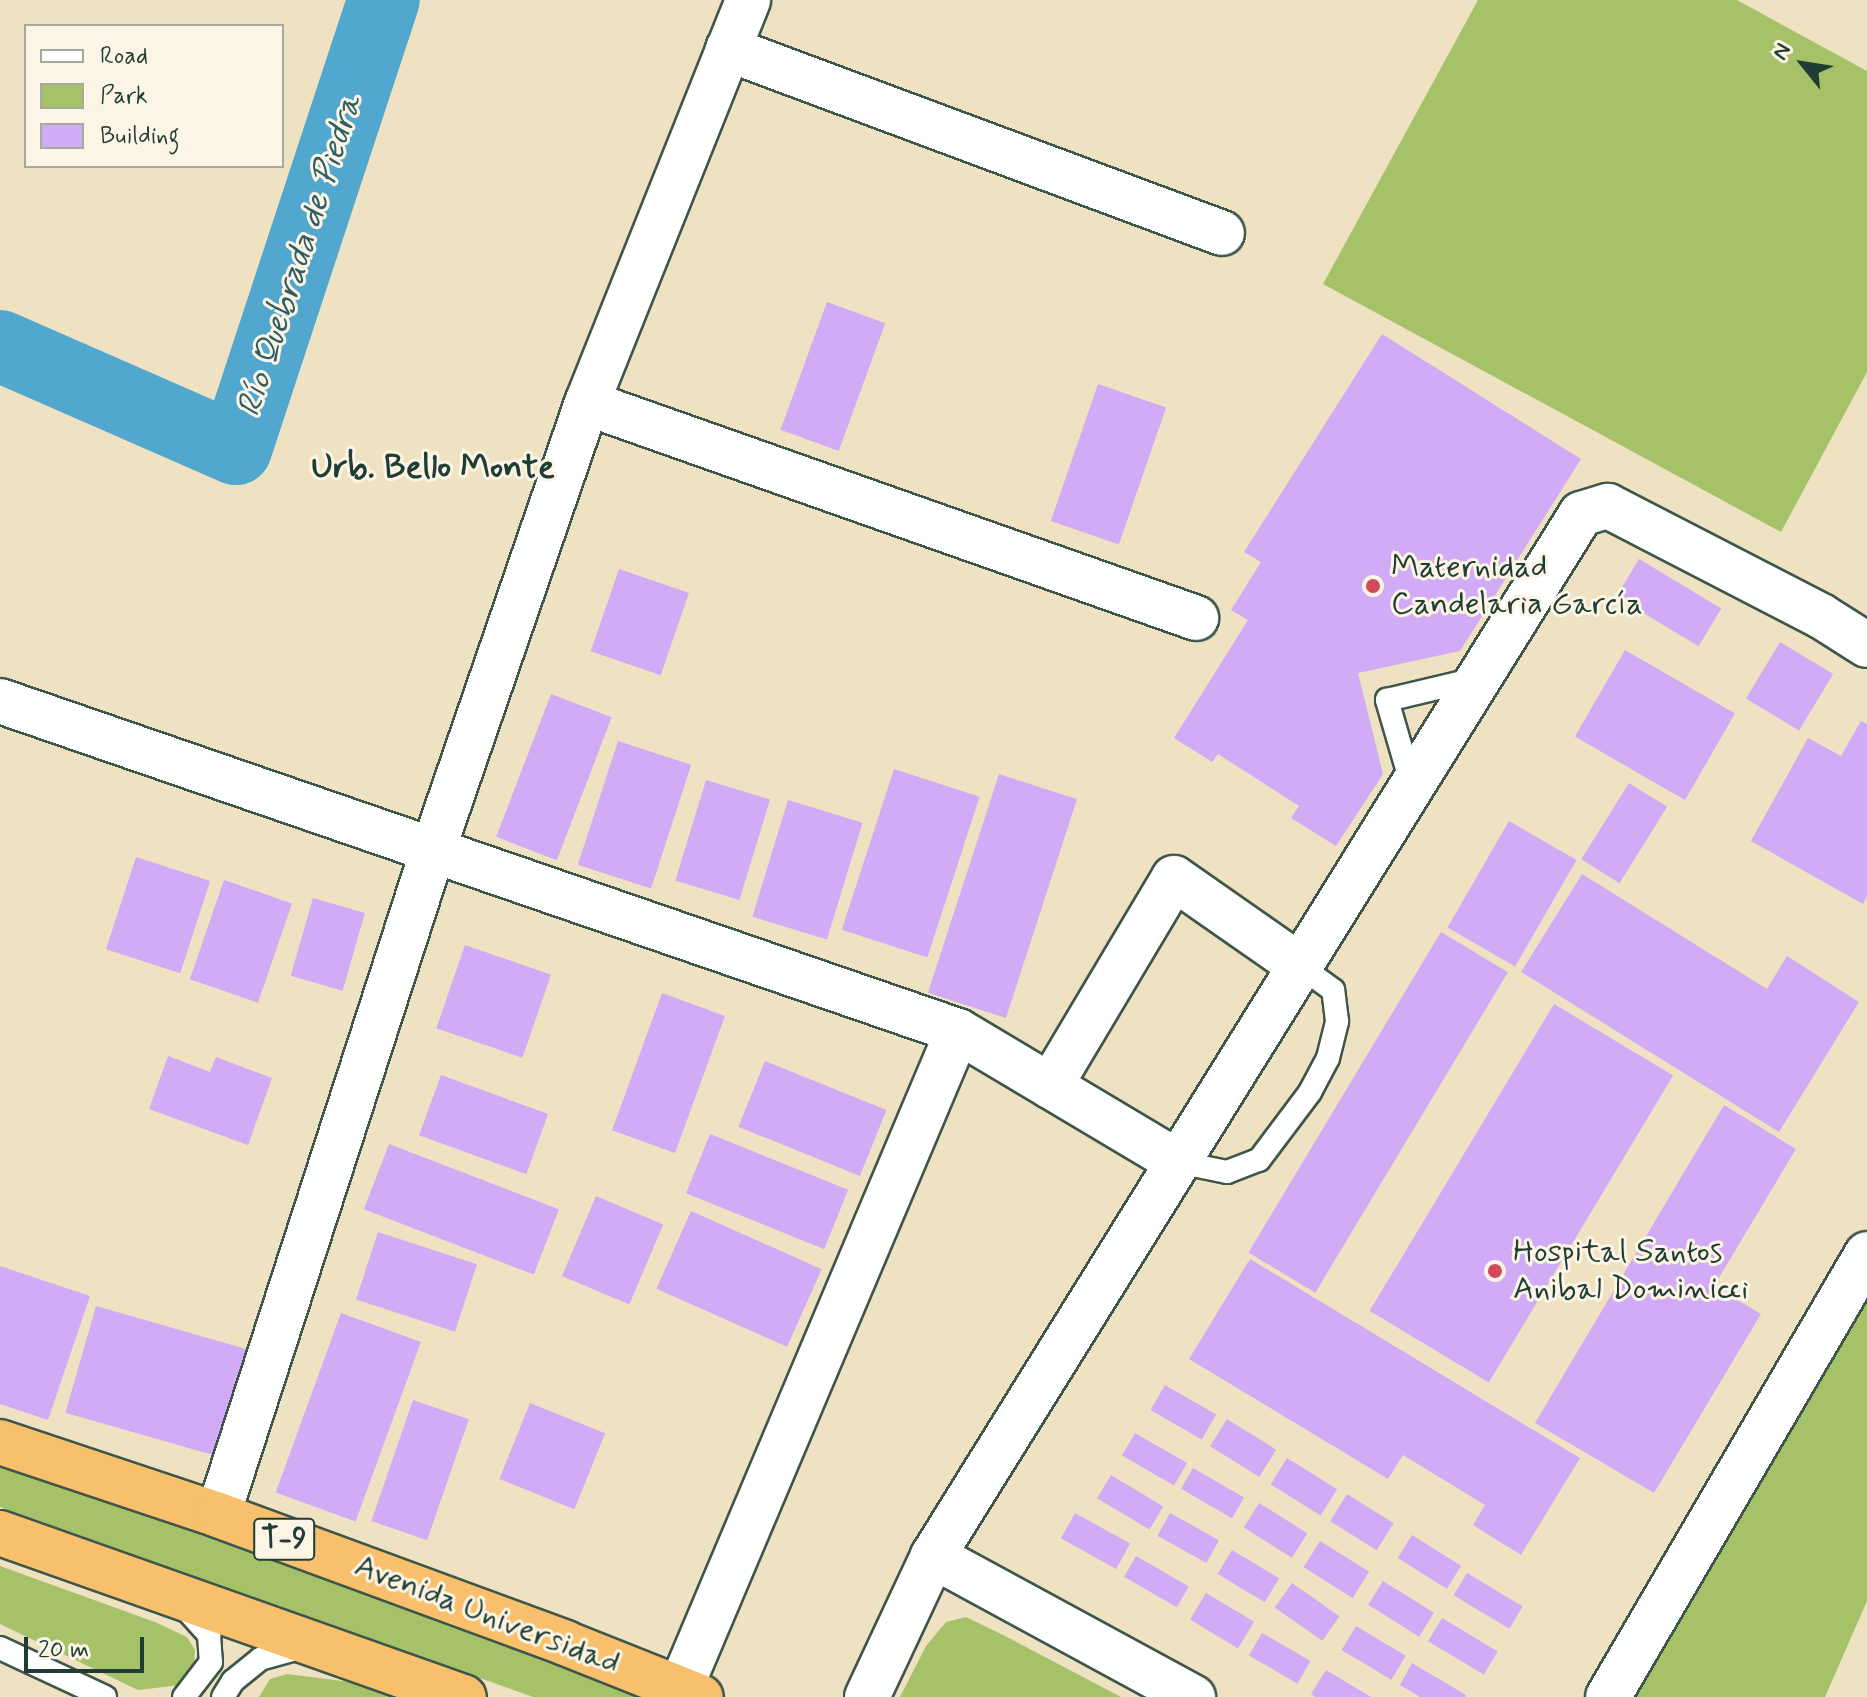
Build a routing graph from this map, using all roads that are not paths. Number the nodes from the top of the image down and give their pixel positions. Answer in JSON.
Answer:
{"nodes":[{"id":1,"x":748,"y":0,"type":"edge"},
{"id":2,"x":728,"y":49,"type":"junction"},
{"id":3,"x":1222,"y":233,"type":"dead end"},
{"id":4,"x":587,"y":403,"type":"junction"},
{"id":5,"x":1196,"y":618,"type":"dead end"},
{"id":6,"x":1867,"y":645,"type":"edge"},
{"id":7,"x":1477,"y":679,"type":"junction"},
{"id":8,"x":0,"y":701,"type":"edge"},
{"id":9,"x":1412,"y":786,"type":"junction"},
{"id":10,"x":433,"y":850,"type":"junction"},
{"id":11,"x":1300,"y":966,"type":"junction"},
{"id":12,"x":958,"y":1031,"type":"junction"},
{"id":13,"x":1050,"y":1086,"type":"junction"},
{"id":14,"x":1178,"y":1162,"type":"junction"},
{"id":15,"x":1867,"y":1254,"type":"edge"},
{"id":16,"x":0,"y":1442,"type":"edge"},
{"id":17,"x":218,"y":1515,"type":"junction"},
{"id":18,"x":0,"y":1533,"type":"edge"},
{"id":19,"x":933,"y":1556,"type":"junction"},
{"id":20,"x":173,"y":1594,"type":"junction"},
{"id":21,"x":0,"y":1648,"type":"edge"},
{"id":22,"x":336,"y":1652,"type":"junction"},
{"id":23,"x":690,"y":1693,"type":"edge"},
{"id":24,"x":105,"y":1697,"type":"edge"},
{"id":25,"x":184,"y":1697,"type":"edge"},
{"id":26,"x":223,"y":1697,"type":"edge"},
{"id":27,"x":464,"y":1697,"type":"edge"},
{"id":28,"x":867,"y":1697,"type":"edge"},
{"id":29,"x":1193,"y":1697,"type":"edge"},
{"id":30,"x":1608,"y":1697,"type":"edge"}],
"edges":[{"from":1,"to":2,"type":"street"},
{"from":2,"to":3,"type":"street"},
{"from":2,"to":4,"type":"street"},
{"from":4,"to":5,"type":"street"},
{"from":4,"to":10,"type":"street"},
{"from":6,"to":7,"type":"street"},
{"from":7,"to":9,"type":"street"},
{"from":7,"to":9,"type":"lane"},
{"from":8,"to":10,"type":"street"},
{"from":9,"to":11,"type":"street"},
{"from":10,"to":12,"type":"street"},
{"from":10,"to":17,"type":"street"},
{"from":11,"to":13,"type":"street"},
{"from":11,"to":14,"type":"street"},
{"from":11,"to":14,"type":"lane"},
{"from":12,"to":13,"type":"street"},
{"from":12,"to":23,"type":"street"},
{"from":13,"to":14,"type":"street"},
{"from":14,"to":19,"type":"street"},
{"from":15,"to":30,"type":"street"},
{"from":16,"to":17,"type":"highway","name":"Avenida Universidad","number":"T-9"},
{"from":17,"to":23,"type":"highway","name":"Avenida Universidad","number":"T-9"},
{"from":18,"to":20,"type":"highway"},
{"from":19,"to":28,"type":"street"},
{"from":19,"to":29,"type":"street"},
{"from":20,"to":22,"type":"highway"},
{"from":20,"to":25,"type":"lane"},
{"from":21,"to":24,"type":"lane"},
{"from":22,"to":26,"type":"lane"},
{"from":22,"to":27,"type":"highway"}]}
